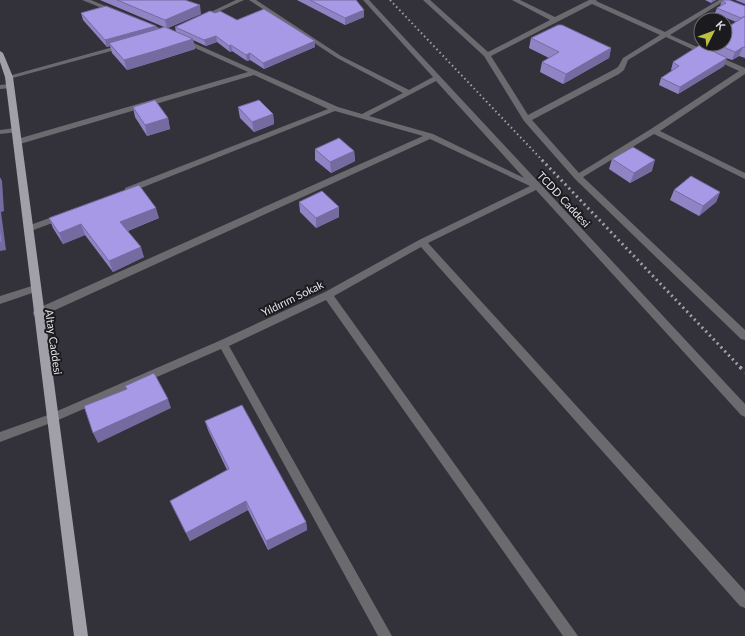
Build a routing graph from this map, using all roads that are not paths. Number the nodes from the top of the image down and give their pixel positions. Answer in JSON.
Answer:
{"nodes":[{"id":1,"x":85,"y":0,"type":"edge"},
{"id":2,"x":241,"y":0,"type":"edge"},
{"id":3,"x":252,"y":0,"type":"edge"},
{"id":4,"x":366,"y":0,"type":"edge"},
{"id":5,"x":426,"y":0,"type":"edge"},
{"id":6,"x":515,"y":0,"type":"edge"},
{"id":7,"x":593,"y":1,"type":"edge"},
{"id":8,"x":727,"y":1,"type":"edge"},
{"id":9,"x":119,"y":14,"type":"edge"},
{"id":10,"x":133,"y":19,"type":"edge"},
{"id":11,"x":556,"y":20,"type":"junction"},
{"id":12,"x":195,"y":21,"type":"edge"},
{"id":13,"x":171,"y":31,"type":"junction"},
{"id":14,"x":664,"y":34,"type":"junction"},
{"id":15,"x":155,"y":38,"type":"edge"},
{"id":16,"x":132,"y":44,"type":"edge"},
{"id":17,"x":0,"y":53,"type":"edge"},
{"id":18,"x":487,"y":55,"type":"junction"},
{"id":19,"x":744,"y":71,"type":"edge"},
{"id":20,"x":253,"y":73,"type":"junction"},
{"id":21,"x":437,"y":78,"type":"junction"},
{"id":22,"x":6,"y":84,"type":"edge"},
{"id":23,"x":409,"y":93,"type":"junction"},
{"id":24,"x":335,"y":110,"type":"junction"},
{"id":25,"x":362,"y":117,"type":"junction"},
{"id":26,"x":527,"y":119,"type":"junction"},
{"id":27,"x":15,"y":130,"type":"junction"},
{"id":28,"x":654,"y":131,"type":"junction"},
{"id":29,"x":0,"y":132,"type":"edge"},
{"id":30,"x":430,"y":136,"type":"junction"},
{"id":31,"x":17,"y":142,"type":"junction"},
{"id":32,"x":745,"y":176,"type":"edge"},
{"id":33,"x":578,"y":177,"type":"junction"},
{"id":34,"x":536,"y":187,"type":"junction"},
{"id":35,"x":123,"y":192,"type":"edge"},
{"id":36,"x":72,"y":212,"type":"edge"},
{"id":37,"x":28,"y":229,"type":"junction"},
{"id":38,"x":422,"y":242,"type":"junction"},
{"id":39,"x":35,"y":289,"type":"junction"},
{"id":40,"x":328,"y":295,"type":"junction"},
{"id":41,"x":0,"y":300,"type":"edge"},
{"id":42,"x":38,"y":313,"type":"junction"},
{"id":43,"x":745,"y":336,"type":"edge"},
{"id":44,"x":223,"y":344,"type":"junction"},
{"id":45,"x":745,"y":412,"type":"edge"},
{"id":46,"x":52,"y":418,"type":"junction"},
{"id":47,"x":0,"y":437,"type":"edge"},
{"id":48,"x":745,"y":600,"type":"edge"},
{"id":49,"x":81,"y":636,"type":"edge"},
{"id":50,"x":385,"y":636,"type":"edge"},
{"id":51,"x":571,"y":636,"type":"edge"}],
"edges":[{"from":1,"to":9,"type":"street"},
{"from":2,"to":12,"type":"street"},
{"from":3,"to":23,"type":"street"},
{"from":4,"to":21,"type":"street","name":"TCDD Caddesi"},
{"from":5,"to":18,"type":"street"},
{"from":6,"to":11,"type":"street"},
{"from":7,"to":11,"type":"street"},
{"from":7,"to":14,"type":"street"},
{"from":8,"to":14,"type":"street"},
{"from":10,"to":13,"type":"street"},
{"from":11,"to":18,"type":"street"},
{"from":13,"to":15,"type":"street"},
{"from":13,"to":20,"type":"street"},
{"from":14,"to":19,"type":"street"},
{"from":14,"to":26,"type":"street"},
{"from":16,"to":22,"type":"street"},
{"from":17,"to":22,"type":"main road","name":"Altay Caddesi"},
{"from":18,"to":26,"type":"street"},
{"from":19,"to":28,"type":"street"},
{"from":20,"to":24,"type":"street"},
{"from":20,"to":31,"type":"street"},
{"from":21,"to":23,"type":"street"},
{"from":21,"to":34,"type":"street","name":"TCDD Caddesi"},
{"from":22,"to":27,"type":"main road","name":"Altay Caddesi"},
{"from":23,"to":25,"type":"street"},
{"from":24,"to":25,"type":"street"},
{"from":24,"to":35,"type":"street"},
{"from":25,"to":30,"type":"street"},
{"from":26,"to":33,"type":"street"},
{"from":27,"to":29,"type":"street"},
{"from":27,"to":31,"type":"main road","name":"Altay Caddesi"},
{"from":28,"to":32,"type":"street"},
{"from":28,"to":33,"type":"street"},
{"from":30,"to":34,"type":"street"},
{"from":30,"to":42,"type":"street"},
{"from":31,"to":37,"type":"main road","name":"Altay Caddesi"},
{"from":33,"to":43,"type":"street"},
{"from":34,"to":38,"type":"street","name":"Yıldırım Sokak"},
{"from":34,"to":45,"type":"street","name":"TCDD Caddesi"},
{"from":36,"to":37,"type":"street"},
{"from":37,"to":39,"type":"main road","name":"Altay Caddesi"},
{"from":38,"to":40,"type":"street","name":"Yıldırım Sokak"},
{"from":38,"to":48,"type":"street"},
{"from":39,"to":41,"type":"street"},
{"from":39,"to":42,"type":"main road","name":"Altay Caddesi"},
{"from":40,"to":44,"type":"street","name":"Yıldırım Sokak"},
{"from":40,"to":51,"type":"street"},
{"from":42,"to":46,"type":"main road","name":"Altay Caddesi"},
{"from":44,"to":46,"type":"street","name":"Yıldırım Sokak"},
{"from":44,"to":50,"type":"street"},
{"from":46,"to":47,"type":"street","name":"Yıldırım Sokak"},
{"from":46,"to":49,"type":"main road","name":"Altay Caddesi"}]}
